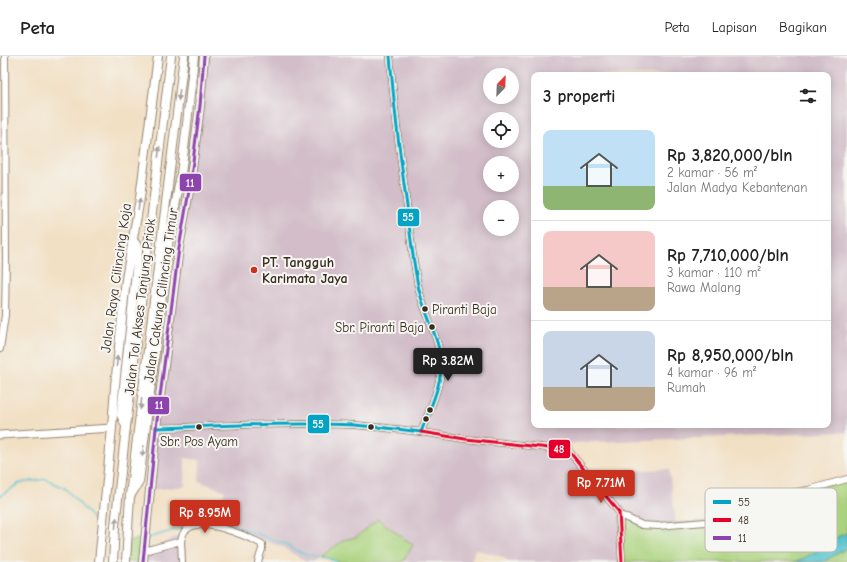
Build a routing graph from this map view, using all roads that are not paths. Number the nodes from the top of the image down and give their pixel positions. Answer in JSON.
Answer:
{"nodes":[{"id":1,"x":6,"y":56,"type":"edge"},
{"id":2,"x":158,"y":56,"type":"edge"},
{"id":3,"x":171,"y":56,"type":"edge"},
{"id":4,"x":184,"y":56,"type":"edge"},
{"id":5,"x":194,"y":56,"type":"edge"},
{"id":6,"x":204,"y":56,"type":"edge"},
{"id":7,"x":390,"y":56,"type":"edge"},
{"id":8,"x":3,"y":240,"type":"edge"},
{"id":9,"x":133,"y":240,"type":"junction"},
{"id":10,"x":3,"y":259,"type":"edge"},
{"id":11,"x":2,"y":314,"type":"edge"},
{"id":12,"x":0,"y":349,"type":"edge"},
{"id":13,"x":126,"y":427,"type":"junction"},
{"id":14,"x":112,"y":428,"type":"junction"},
{"id":15,"x":156,"y":428,"type":"junction"},
{"id":16,"x":421,"y":432,"type":"junction"},
{"id":17,"x":0,"y":435,"type":"edge"},
{"id":18,"x":847,"y":479,"type":"edge"},
{"id":19,"x":815,"y":488,"type":"edge"},
{"id":20,"x":130,"y":496,"type":"junction"},
{"id":21,"x":620,"y":515,"type":"junction"},
{"id":22,"x":705,"y":522,"type":"edge"},
{"id":23,"x":181,"y":541,"type":"junction"},
{"id":24,"x":144,"y":551,"type":"junction"},
{"id":25,"x":99,"y":562,"type":"edge"},
{"id":26,"x":113,"y":562,"type":"edge"},
{"id":27,"x":126,"y":562,"type":"edge"},
{"id":28,"x":143,"y":562,"type":"edge"},
{"id":29,"x":182,"y":562,"type":"edge"},
{"id":30,"x":258,"y":562,"type":"edge"},
{"id":31,"x":622,"y":562,"type":"edge"}],
"edges":[{"from":1,"to":8,"type":"street"},
{"from":9,"to":2,"type":"highway","name":"Jalan Raya Cilincing Koja","one_way":true},
{"from":13,"to":3,"type":"highway","name":"Jalan Tol Akses Tanjung Priok","one_way":true},
{"from":4,"to":20,"type":"highway","name":"Jalan Tol Akses Tanjung Priok","one_way":true},
{"from":5,"to":20,"type":"highway","one_way":true},
{"from":6,"to":15,"type":"highway","name":"Jalan Cakung Cilincing Timur"},
{"from":7,"to":16,"type":"street"},
{"from":8,"to":10,"type":"street"},
{"from":9,"to":13,"type":"highway"},
{"from":14,"to":9,"type":"highway","name":"Jalan Raya Cilincing Koja","one_way":true},
{"from":10,"to":11,"type":"street"},
{"from":11,"to":12,"type":"street"},
{"from":26,"to":13,"type":"highway","name":"Jalan Tol Akses Tanjung Priok","one_way":true},
{"from":14,"to":17,"type":"main road"},
{"from":14,"to":25,"type":"highway","name":"Jalan Raya Cilincing Koja"},
{"from":15,"to":16,"type":"street"},
{"from":15,"to":24,"type":"highway","name":"Jalan Cakung Cilincing Timur"},
{"from":16,"to":21,"type":"street"},
{"from":18,"to":19,"type":"street"},
{"from":20,"to":27,"type":"highway","name":"Jalan Tol Akses Tanjung Priok"},
{"from":21,"to":22,"type":"street"},
{"from":21,"to":31,"type":"street"},
{"from":23,"to":24,"type":"street"},
{"from":23,"to":29,"type":"street"},
{"from":23,"to":30,"type":"street"},
{"from":24,"to":28,"type":"highway","name":"Jalan Cakung Cilincing Timur"}]}
